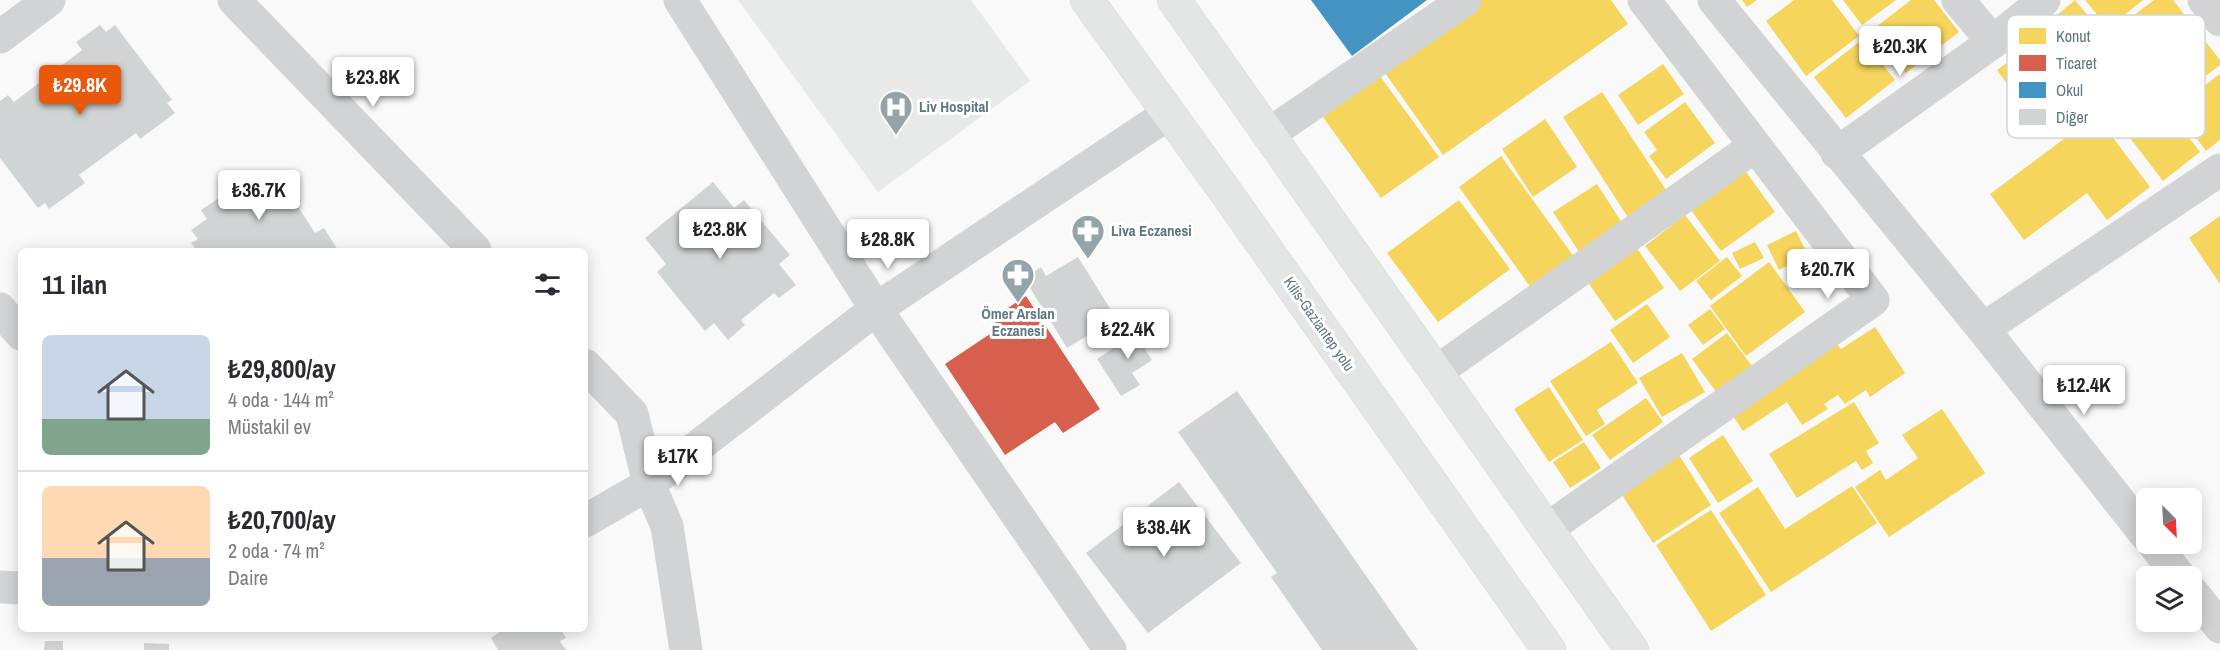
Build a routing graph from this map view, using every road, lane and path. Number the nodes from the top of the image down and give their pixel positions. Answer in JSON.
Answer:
{"nodes":[{"id":1,"x":49,"y":0,"type":"edge"},
{"id":2,"x":234,"y":0,"type":"edge"},
{"id":3,"x":680,"y":0,"type":"edge"},
{"id":4,"x":1087,"y":0,"type":"edge"},
{"id":5,"x":1174,"y":0,"type":"edge"},
{"id":6,"x":1465,"y":0,"type":"edge"},
{"id":7,"x":1644,"y":0,"type":"edge"},
{"id":8,"x":1714,"y":0,"type":"edge"},
{"id":9,"x":1958,"y":0,"type":"edge"},
{"id":10,"x":2044,"y":0,"type":"edge"},
{"id":11,"x":2026,"y":15,"type":"edge"},
{"id":12,"x":2007,"y":30,"type":"edge"},
{"id":13,"x":0,"y":37,"type":"edge"},
{"id":14,"x":1993,"y":42,"type":"junction"},
{"id":15,"x":1168,"y":114,"type":"junction"},
{"id":16,"x":1269,"y":134,"type":"junction"},
{"id":17,"x":1755,"y":146,"type":"junction"},
{"id":18,"x":1837,"y":153,"type":"junction"},
{"id":19,"x":2220,"y":171,"type":"edge"},
{"id":20,"x":473,"y":248,"type":"edge"},
{"id":21,"x":0,"y":309,"type":"edge"},
{"id":22,"x":876,"y":309,"type":"junction"},
{"id":23,"x":18,"y":330,"type":"edge"},
{"id":24,"x":1983,"y":330,"type":"junction"},
{"id":25,"x":588,"y":368,"type":"edge"},
{"id":26,"x":1436,"y":372,"type":"junction"},
{"id":27,"x":649,"y":484,"type":"junction"},
{"id":28,"x":588,"y":519,"type":"edge"},
{"id":29,"x":2136,"y":522,"type":"edge"},
{"id":30,"x":1547,"y":529,"type":"junction"},
{"id":31,"x":2162,"y":554,"type":"edge"},
{"id":32,"x":2171,"y":566,"type":"edge"},
{"id":33,"x":0,"y":587,"type":"edge"},
{"id":34,"x":18,"y":588,"type":"edge"},
{"id":35,"x":2202,"y":604,"type":"edge"},
{"id":36,"x":2220,"y":627,"type":"edge"},
{"id":37,"x":686,"y":650,"type":"edge"},
{"id":38,"x":1110,"y":650,"type":"edge"},
{"id":39,"x":1549,"y":650,"type":"edge"},
{"id":40,"x":1632,"y":650,"type":"edge"}],
"edges":[{"from":1,"to":13,"type":"street"},
{"from":2,"to":20,"type":"street"},
{"from":3,"to":22,"type":"street"},
{"from":4,"to":15,"type":"highway","name":"Kilis-Gaziantep yolu"},
{"from":5,"to":16,"type":"highway"},
{"from":6,"to":16,"type":"street"},
{"from":7,"to":17,"type":"street"},
{"from":8,"to":18,"type":"street"},
{"from":9,"to":14,"type":"street"},
{"from":10,"to":11,"type":"street"},
{"from":12,"to":14,"type":"street"},
{"from":14,"to":18,"type":"street"},
{"from":15,"to":22,"type":"street"},
{"from":15,"to":39,"type":"highway","name":"Kilis-Gaziantep yolu"},
{"from":16,"to":26,"type":"highway"},
{"from":17,"to":26,"type":"street"},
{"from":17,"to":30,"type":"street"},
{"from":18,"to":24,"type":"street"},
{"from":19,"to":24,"type":"street"},
{"from":21,"to":23,"type":"street"},
{"from":22,"to":27,"type":"street"},
{"from":22,"to":38,"type":"street"},
{"from":24,"to":29,"type":"street"},
{"from":25,"to":27,"type":"street"},
{"from":26,"to":30,"type":"highway"},
{"from":27,"to":28,"type":"street"},
{"from":27,"to":37,"type":"street"},
{"from":30,"to":40,"type":"highway"},
{"from":31,"to":32,"type":"street"},
{"from":33,"to":34,"type":"street"},
{"from":35,"to":36,"type":"street"}]}
